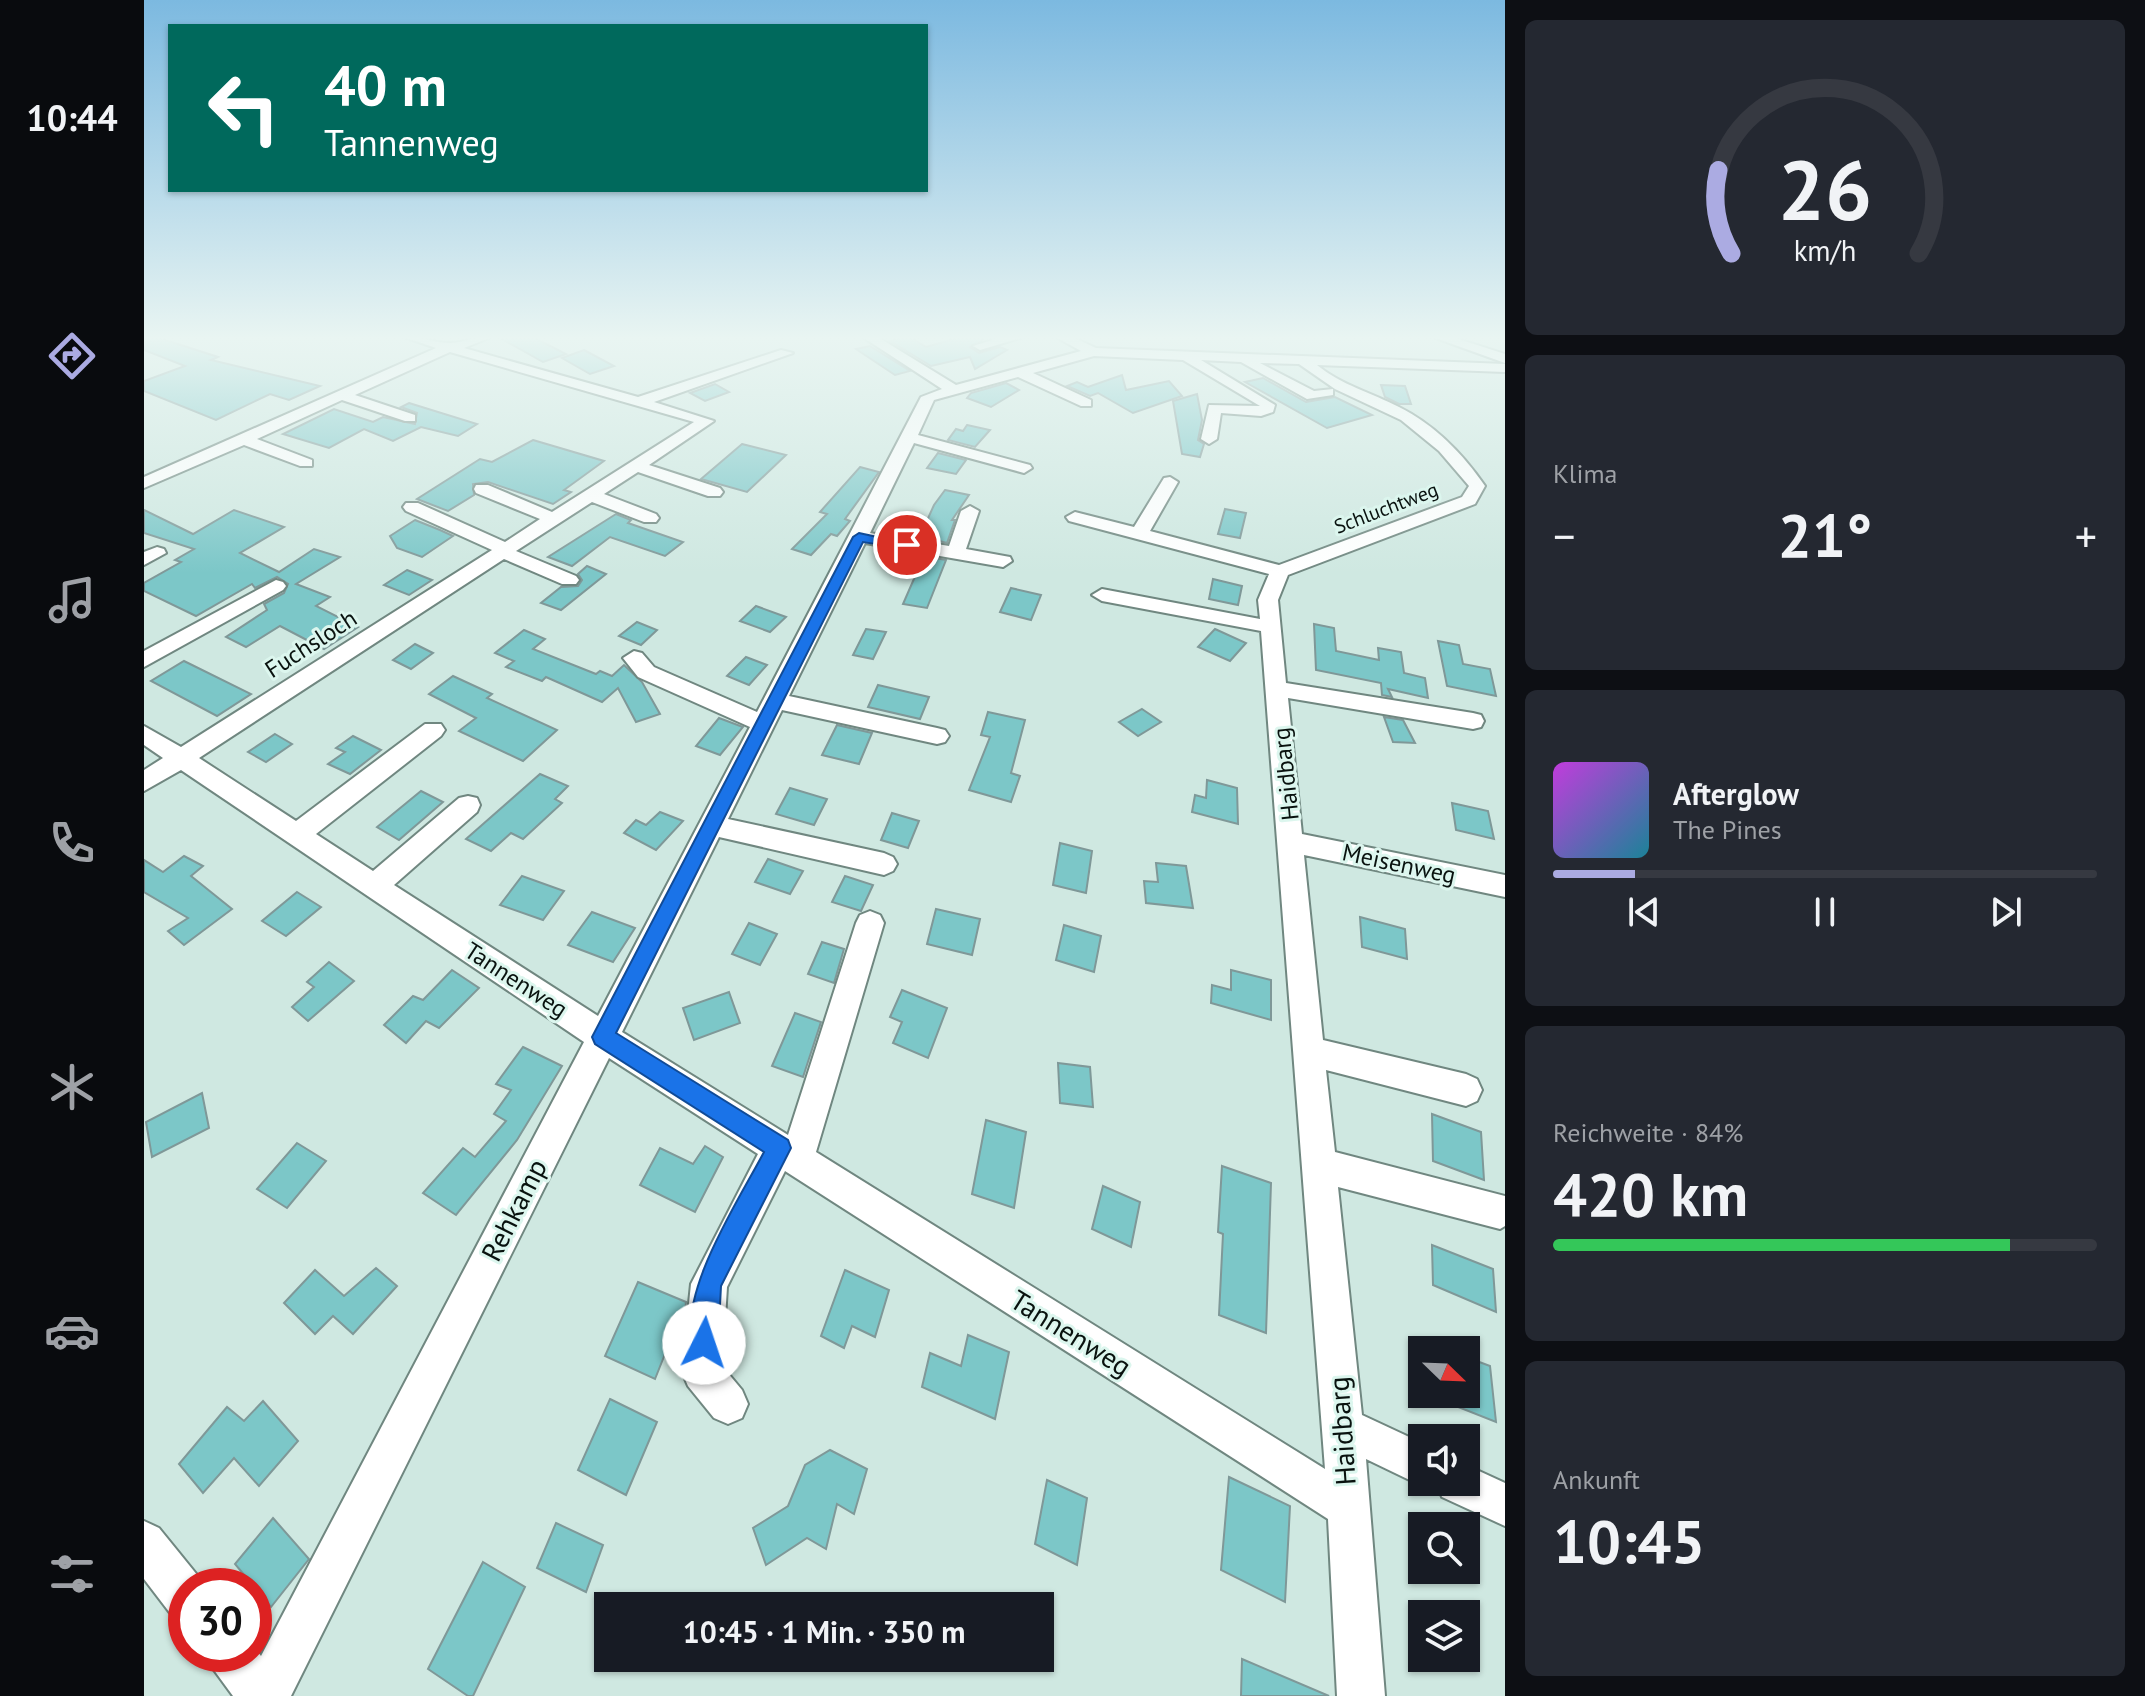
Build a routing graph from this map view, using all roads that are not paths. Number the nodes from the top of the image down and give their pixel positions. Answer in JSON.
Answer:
{"nodes":[{"id":1,"x":296,"y":415,"type":"edge"},
{"id":2,"x":401,"y":415,"type":"edge"},
{"id":3,"x":685,"y":415,"type":"edge"},
{"id":4,"x":919,"y":415,"type":"edge"},
{"id":5,"x":1213,"y":415,"type":"edge"},
{"id":6,"x":1402,"y":415,"type":"edge"},
{"id":7,"x":410,"y":418,"type":"dead end"},
{"id":8,"x":909,"y":437,"type":"junction"},
{"id":9,"x":243,"y":439,"type":"junction"},
{"id":10,"x":1209,"y":439,"type":"dead end"},
{"id":11,"x":306,"y":463,"type":"dead end"},
{"id":12,"x":637,"y":466,"type":"junction"},
{"id":13,"x":1024,"y":468,"type":"dead end"},
{"id":14,"x":1170,"y":482,"type":"dead end"},
{"id":15,"x":144,"y":483,"type":"edge"},
{"id":16,"x":482,"y":489,"type":"dead end"},
{"id":17,"x":714,"y":492,"type":"dead end"},
{"id":18,"x":590,"y":495,"type":"junction"},
{"id":19,"x":412,"y":507,"type":"dead end"},
{"id":20,"x":970,"y":511,"type":"dead end"},
{"id":21,"x":1075,"y":517,"type":"dead end"},
{"id":22,"x":650,"y":518,"type":"dead end"},
{"id":23,"x":554,"y":519,"type":"junction"},
{"id":24,"x":1139,"y":534,"type":"junction"},
{"id":25,"x":859,"y":537,"type":"junction"},
{"id":26,"x":504,"y":551,"type":"junction"},
{"id":27,"x":956,"y":553,"type":"junction"},
{"id":28,"x":1003,"y":561,"type":"dead end"},
{"id":29,"x":1280,"y":571,"type":"junction"},
{"id":30,"x":569,"y":580,"type":"dead end"},
{"id":31,"x":276,"y":586,"type":"dead end"},
{"id":32,"x":1102,"y":595,"type":"dead end"},
{"id":33,"x":1270,"y":613,"type":"junction"},
{"id":34,"x":634,"y":658,"type":"dead end"},
{"id":35,"x":144,"y":660,"type":"edge"},
{"id":36,"x":1277,"y":689,"type":"junction"},
{"id":37,"x":769,"y":713,"type":"junction"},
{"id":38,"x":1473,"y":721,"type":"dead end"},
{"id":39,"x":433,"y":730,"type":"dead end"},
{"id":40,"x":144,"y":734,"type":"edge"},
{"id":41,"x":937,"y":736,"type":"dead end"},
{"id":42,"x":181,"y":759,"type":"junction"},
{"id":43,"x":144,"y":782,"type":"edge"},
{"id":44,"x":468,"y":805,"type":"dead end"},
{"id":45,"x":711,"y":825,"type":"junction"},
{"id":46,"x":296,"y":835,"type":"junction"},
{"id":47,"x":1292,"y":842,"type":"junction"},
{"id":48,"x":884,"y":864,"type":"dead end"},
{"id":49,"x":374,"y":886,"type":"junction"},
{"id":50,"x":1505,"y":886,"type":"edge"},
{"id":51,"x":870,"y":923,"type":"dead end"},
{"id":52,"x":603,"y":1037,"type":"junction"},
{"id":53,"x":1310,"y":1051,"type":"junction"},
{"id":54,"x":1466,"y":1090,"type":"dead end"},
{"id":55,"x":788,"y":1154,"type":"junction"},
{"id":56,"x":1320,"y":1165,"type":"junction"},
{"id":57,"x":1500,"y":1211,"type":"dead end"},
{"id":58,"x":728,"y":1404,"type":"dead end"},
{"id":59,"x":1343,"y":1427,"type":"junction"},
{"id":60,"x":1408,"y":1458,"type":"edge"},
{"id":61,"x":1480,"y":1493,"type":"edge"},
{"id":62,"x":1505,"y":1505,"type":"edge"},
{"id":63,"x":1346,"y":1506,"type":"junction"},
{"id":64,"x":144,"y":1543,"type":"edge"},
{"id":65,"x":168,"y":1574,"type":"edge"},
{"id":66,"x":245,"y":1672,"type":"edge"},
{"id":67,"x":264,"y":1696,"type":"edge"},
{"id":68,"x":1361,"y":1696,"type":"edge"}],
"edges":[{"from":1,"to":9,"type":"street"},
{"from":2,"to":7,"type":"street"},
{"from":3,"to":12,"type":"street","name":"Fuchsloch"},
{"from":4,"to":8,"type":"street","name":"Rehkamp"},
{"from":5,"to":10,"type":"street","name":"Rehkamp"},
{"from":6,"to":29,"type":"street","name":"Schluchtweg"},
{"from":8,"to":13,"type":"street"},
{"from":8,"to":25,"type":"street","name":"Rehkamp"},
{"from":9,"to":11,"type":"street"},
{"from":9,"to":15,"type":"street"},
{"from":12,"to":17,"type":"street"},
{"from":12,"to":18,"type":"street","name":"Fuchsloch"},
{"from":14,"to":24,"type":"street"},
{"from":16,"to":23,"type":"street"},
{"from":18,"to":22,"type":"street"},
{"from":18,"to":23,"type":"street","name":"Fuchsloch"},
{"from":19,"to":26,"type":"street"},
{"from":20,"to":27,"type":"street"},
{"from":21,"to":24,"type":"street"},
{"from":23,"to":26,"type":"street","name":"Fuchsloch"},
{"from":24,"to":29,"type":"street"},
{"from":25,"to":27,"type":"street"},
{"from":25,"to":37,"type":"street","name":"Rehkamp"},
{"from":26,"to":30,"type":"street"},
{"from":26,"to":42,"type":"street","name":"Fuchsloch"},
{"from":27,"to":28,"type":"street"},
{"from":29,"to":33,"type":"street"},
{"from":31,"to":35,"type":"street"},
{"from":32,"to":33,"type":"street"},
{"from":33,"to":36,"type":"street","name":"Haidbarg"},
{"from":34,"to":37,"type":"street"},
{"from":36,"to":38,"type":"street","name":"Haidbarg"},
{"from":36,"to":47,"type":"street","name":"Haidbarg"},
{"from":37,"to":41,"type":"street"},
{"from":37,"to":45,"type":"street","name":"Rehkamp"},
{"from":39,"to":46,"type":"street"},
{"from":40,"to":42,"type":"street","name":"Tannenweg"},
{"from":42,"to":43,"type":"street","name":"Fuchsloch"},
{"from":42,"to":46,"type":"street","name":"Tannenweg"},
{"from":44,"to":49,"type":"street"},
{"from":45,"to":48,"type":"street"},
{"from":45,"to":52,"type":"street","name":"Rehkamp"},
{"from":46,"to":49,"type":"street","name":"Tannenweg"},
{"from":47,"to":50,"type":"street","name":"Meisenweg"},
{"from":47,"to":53,"type":"street","name":"Haidbarg"},
{"from":49,"to":52,"type":"street","name":"Tannenweg"},
{"from":51,"to":55,"type":"street"},
{"from":52,"to":55,"type":"street","name":"Tannenweg"},
{"from":52,"to":67,"type":"street","name":"Rehkamp"},
{"from":53,"to":54,"type":"street"},
{"from":53,"to":56,"type":"street","name":"Haidbarg"},
{"from":55,"to":58,"type":"street"},
{"from":55,"to":63,"type":"street","name":"Tannenweg"},
{"from":56,"to":57,"type":"street"},
{"from":56,"to":59,"type":"street","name":"Haidbarg"},
{"from":59,"to":60,"type":"street"},
{"from":59,"to":63,"type":"street","name":"Haidbarg"},
{"from":61,"to":62,"type":"street"},
{"from":63,"to":68,"type":"street","name":"Haidbarg"},
{"from":64,"to":65,"type":"street"},
{"from":66,"to":67,"type":"street","name":"Rehkamp"}]}
